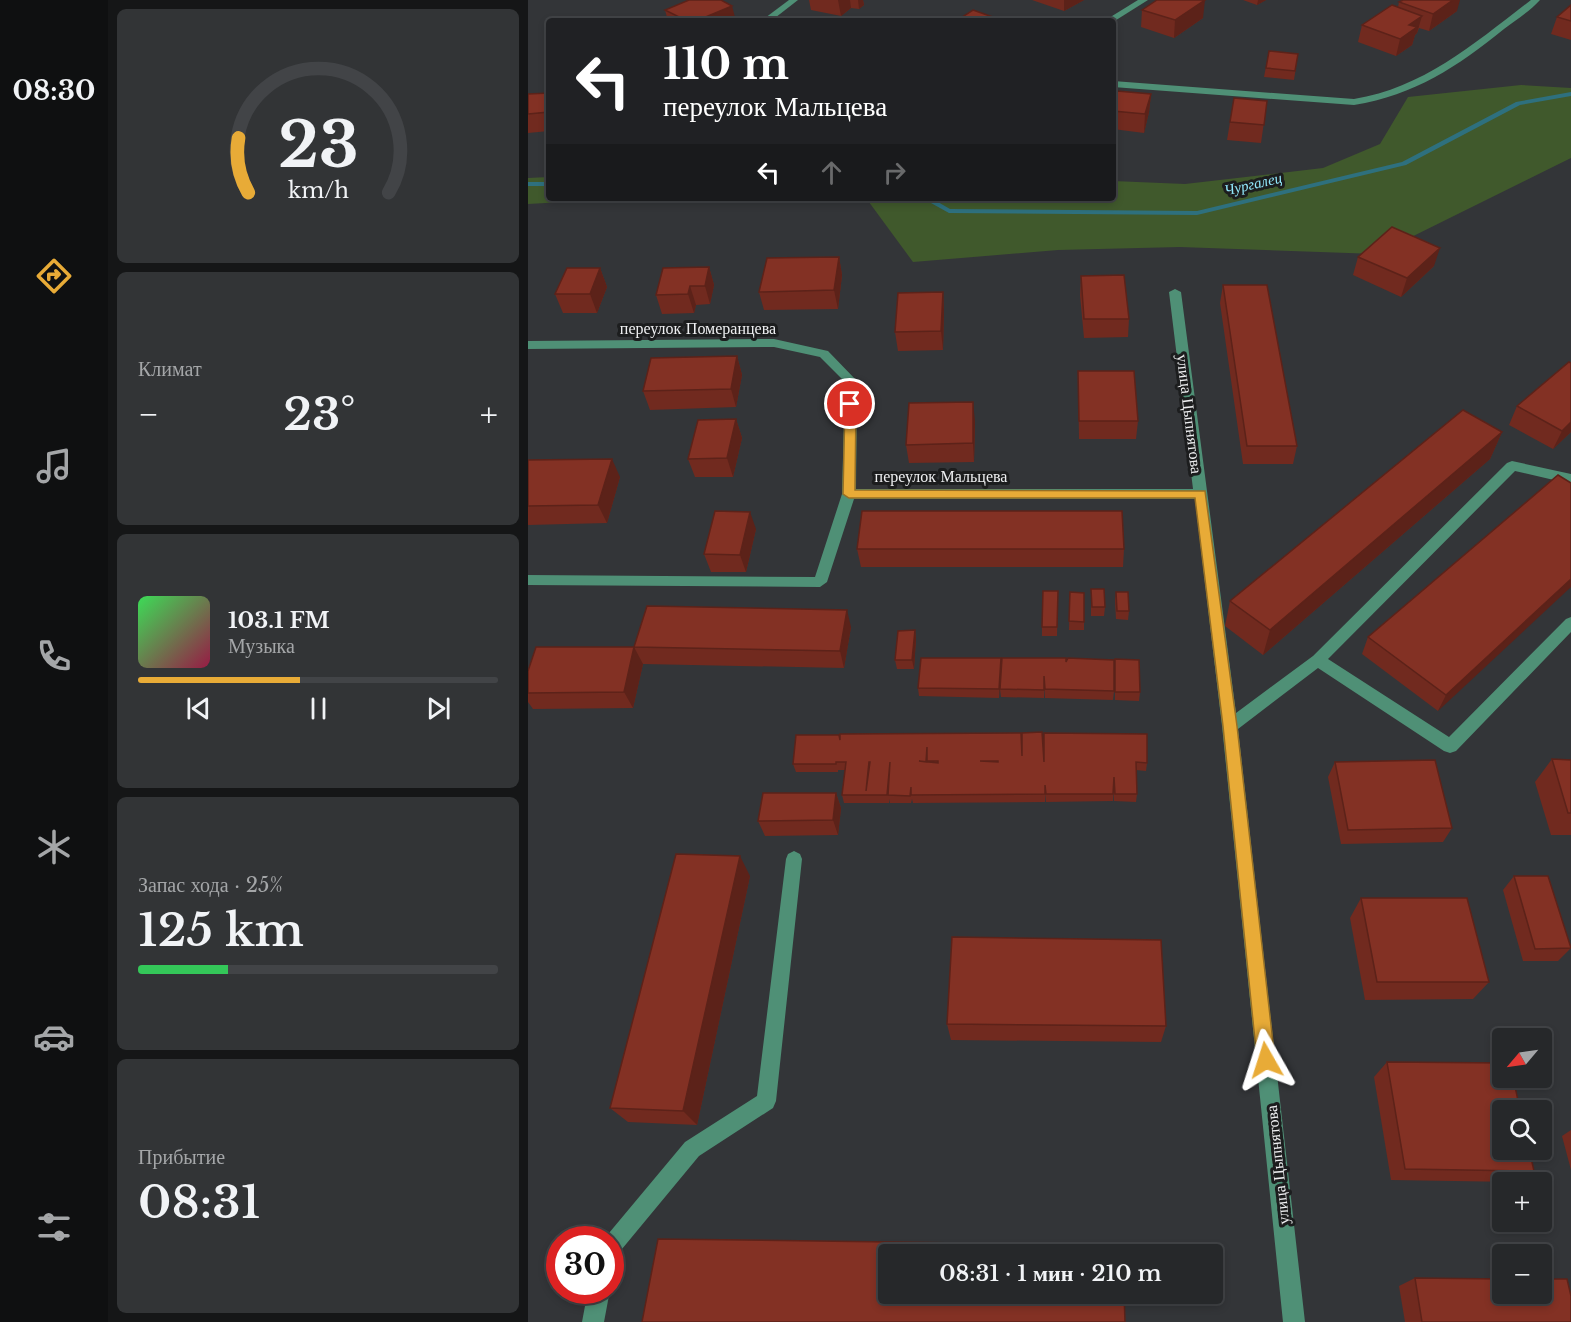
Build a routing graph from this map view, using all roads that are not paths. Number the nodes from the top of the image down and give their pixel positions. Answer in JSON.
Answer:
{"nodes":[{"id":1,"x":791,"y":0,"type":"edge"},
{"id":2,"x":1144,"y":0,"type":"edge"},
{"id":3,"x":1536,"y":0,"type":"edge"},
{"id":4,"x":769,"y":18,"type":"edge"},
{"id":5,"x":1113,"y":18,"type":"edge"},
{"id":6,"x":1116,"y":84,"type":"edge"},
{"id":7,"x":1175,"y":292,"type":"dead end"},
{"id":8,"x":528,"y":345,"type":"edge"},
{"id":9,"x":1571,"y":479,"type":"edge"},
{"id":10,"x":849,"y":494,"type":"junction"},
{"id":11,"x":1200,"y":494,"type":"junction"},
{"id":12,"x":528,"y":580,"type":"edge"},
{"id":13,"x":1571,"y":623,"type":"edge"},
{"id":14,"x":1318,"y":660,"type":"junction"},
{"id":15,"x":1230,"y":726,"type":"junction"},
{"id":16,"x":794,"y":859,"type":"dead end"},
{"id":17,"x":624,"y":1231,"type":"edge"},
{"id":18,"x":596,"y":1304,"type":"edge"},
{"id":19,"x":592,"y":1322,"type":"edge"},
{"id":20,"x":1294,"y":1322,"type":"edge"}],
"edges":[{"from":1,"to":4,"type":"street"},
{"from":2,"to":5,"type":"street"},
{"from":3,"to":6,"type":"street"},
{"from":7,"to":11,"type":"street","name":"улица Цыпнятова"},
{"from":8,"to":10,"type":"street","name":"переулок Померанцева"},
{"from":9,"to":14,"type":"street"},
{"from":10,"to":11,"type":"street","name":"переулок Мальцева"},
{"from":10,"to":12,"type":"street"},
{"from":11,"to":15,"type":"street","name":"улица Цыпнятова"},
{"from":13,"to":14,"type":"street"},
{"from":14,"to":15,"type":"street"},
{"from":15,"to":20,"type":"street","name":"улица Цыпнятова"},
{"from":16,"to":17,"type":"street"},
{"from":18,"to":19,"type":"street"}]}
